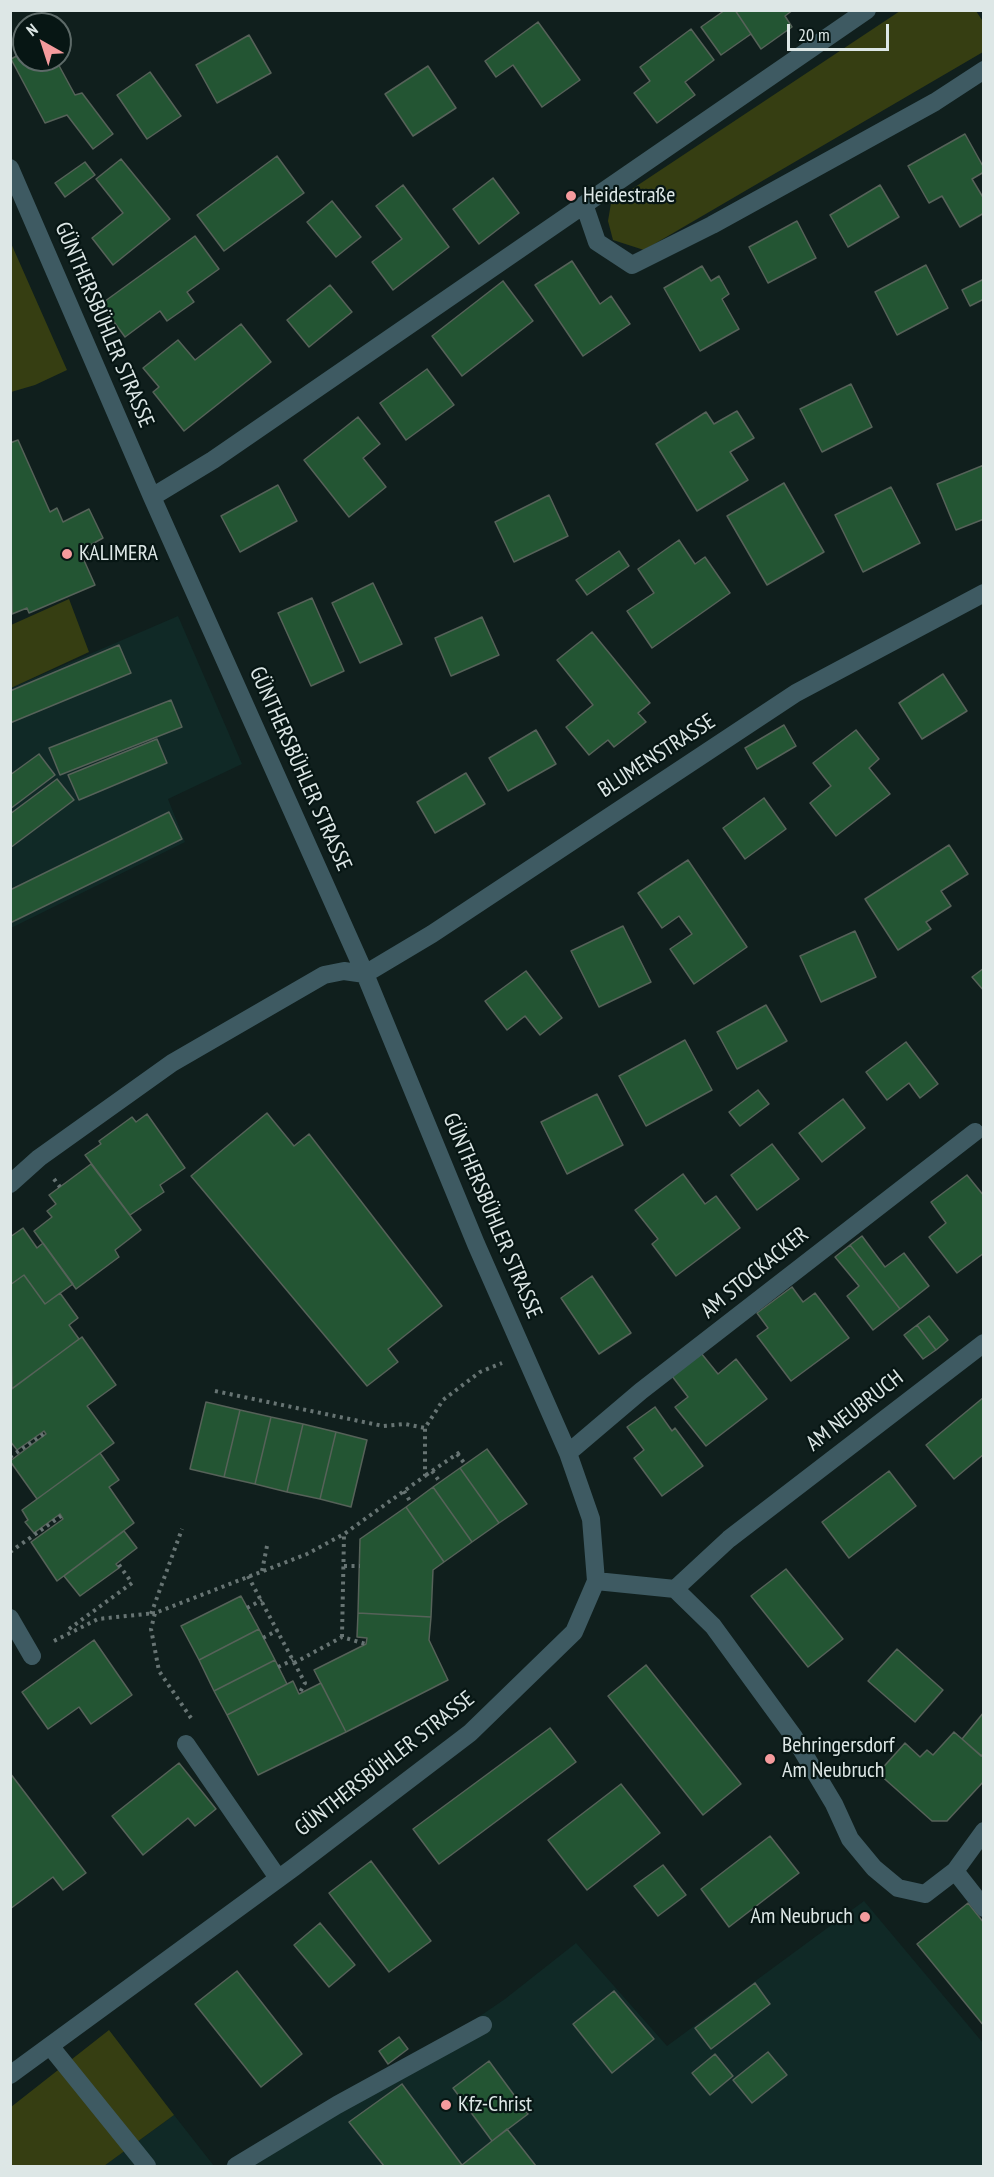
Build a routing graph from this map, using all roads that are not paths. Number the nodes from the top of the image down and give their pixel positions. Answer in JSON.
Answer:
{"nodes":[{"id":1,"x":867,"y":10,"type":"edge"},
{"id":2,"x":984,"y":70,"type":"edge"},
{"id":3,"x":10,"y":168,"type":"edge"},
{"id":4,"x":585,"y":207,"type":"junction"},
{"id":5,"x":152,"y":497,"type":"junction"},
{"id":6,"x":984,"y":593,"type":"edge"},
{"id":7,"x":365,"y":974,"type":"junction"},
{"id":8,"x":975,"y":1132,"type":"dead end"},
{"id":9,"x":10,"y":1184,"type":"edge"},
{"id":10,"x":984,"y":1343,"type":"edge"},
{"id":11,"x":568,"y":1453,"type":"junction"},
{"id":12,"x":596,"y":1581,"type":"junction"},
{"id":13,"x":675,"y":1589,"type":"junction"},
{"id":14,"x":10,"y":1618,"type":"edge"},
{"id":15,"x":32,"y":1656,"type":"road end"},
{"id":16,"x":186,"y":1744,"type":"dead end"},
{"id":17,"x":984,"y":1831,"type":"edge"},
{"id":18,"x":955,"y":1871,"type":"junction"},
{"id":19,"x":278,"y":1878,"type":"junction"},
{"id":20,"x":984,"y":1908,"type":"edge"},
{"id":21,"x":483,"y":2025,"type":"dead end"},
{"id":22,"x":50,"y":2046,"type":"junction"},
{"id":23,"x":10,"y":2075,"type":"edge"},
{"id":24,"x":147,"y":2166,"type":"edge"},
{"id":25,"x":236,"y":2166,"type":"edge"}],
"edges":[{"from":1,"to":4,"type":"street"},
{"from":2,"to":4,"type":"street"},
{"from":3,"to":5,"type":"street","name":"GÜNTHERSBÜHLER STRASSE"},
{"from":4,"to":5,"type":"street"},
{"from":5,"to":7,"type":"street","name":"GÜNTHERSBÜHLER STRASSE"},
{"from":6,"to":7,"type":"street","name":"BLUMENSTRASSE"},
{"from":7,"to":9,"type":"street"},
{"from":7,"to":11,"type":"street","name":"GÜNTHERSBÜHLER STRASSE"},
{"from":8,"to":11,"type":"street","name":"AM STOCKACKER"},
{"from":10,"to":13,"type":"street","name":"AM NEUBRUCH"},
{"from":11,"to":12,"type":"street","name":"GÜNTHERSBÜHLER STRASSE"},
{"from":12,"to":13,"type":"street"},
{"from":12,"to":19,"type":"street","name":"GÜNTHERSBÜHLER STRASSE"},
{"from":13,"to":18,"type":"street"},
{"from":14,"to":15,"type":"street"},
{"from":16,"to":19,"type":"street"},
{"from":17,"to":18,"type":"street"},
{"from":18,"to":20,"type":"street"},
{"from":19,"to":22,"type":"street","name":"GÜNTHERSBÜHLER STRASSE"},
{"from":21,"to":25,"type":"street"},
{"from":22,"to":23,"type":"street","name":"GÜNTHERSBÜHLER STRASSE"},
{"from":22,"to":24,"type":"street"}]}
